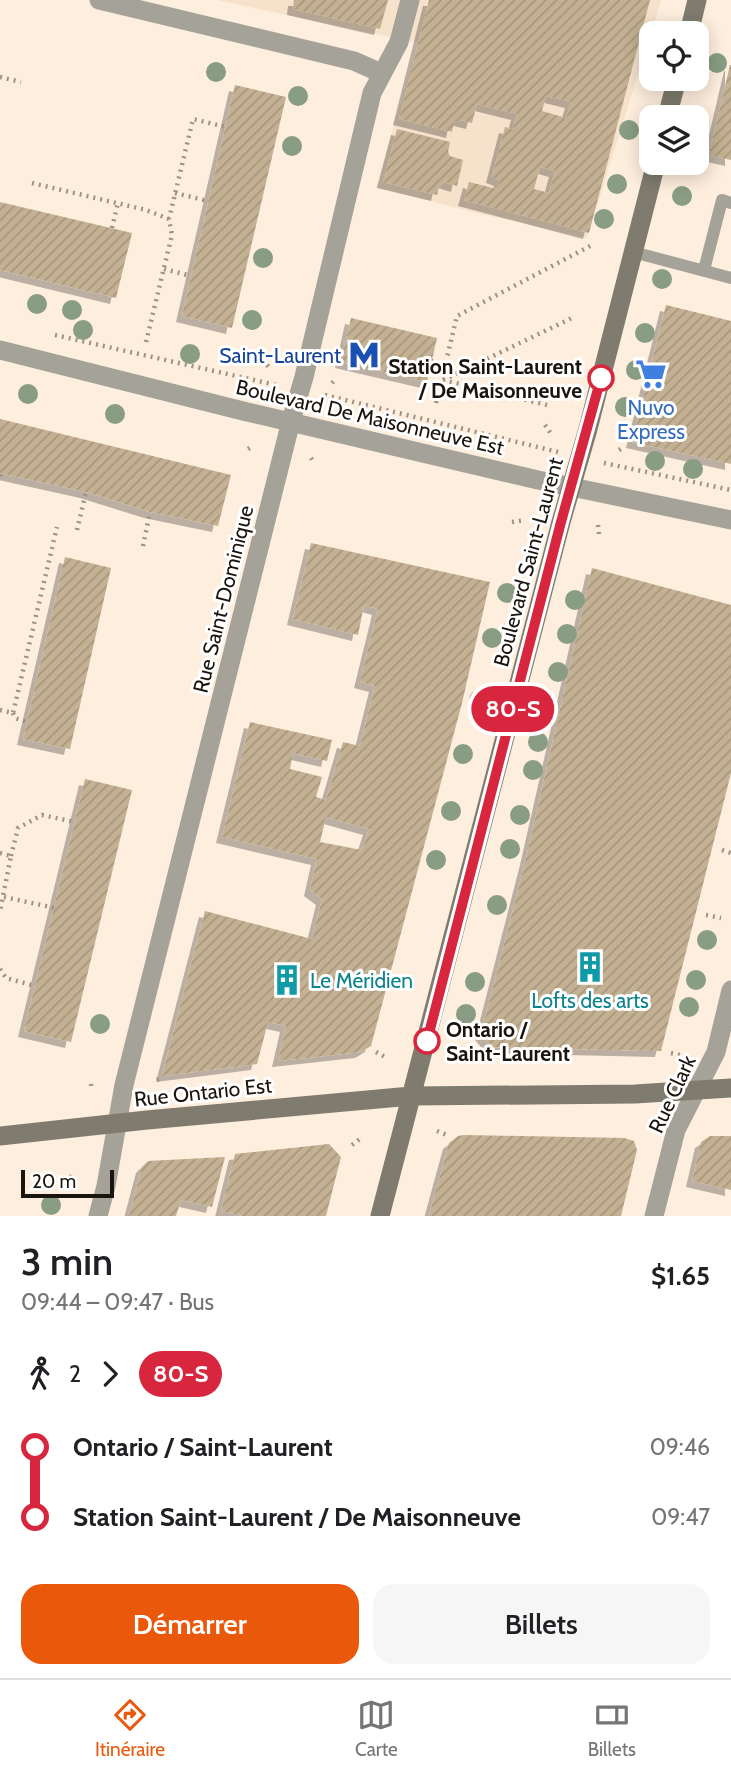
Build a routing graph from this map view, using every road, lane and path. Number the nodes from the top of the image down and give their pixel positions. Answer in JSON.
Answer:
{"nodes":[{"id":1,"x":99,"y":0,"type":"edge"},
{"id":2,"x":410,"y":0,"type":"edge"},
{"id":3,"x":697,"y":0,"type":"edge"},
{"id":4,"x":692,"y":21,"type":"edge"},
{"id":5,"x":381,"y":73,"type":"junction"},
{"id":6,"x":0,"y":77,"type":"edge"},
{"id":7,"x":21,"y":82,"type":"dead end"},
{"id":8,"x":226,"y":127,"type":"dead end"},
{"id":9,"x":653,"y":175,"type":"edge"},
{"id":10,"x":32,"y":183,"type":"dead end"},
{"id":11,"x":175,"y":193,"type":"junction"},
{"id":12,"x":208,"y":201,"type":"dead end"},
{"id":13,"x":118,"y":203,"type":"junction"},
{"id":14,"x":731,"y":203,"type":"edge"},
{"id":15,"x":169,"y":219,"type":"junction"},
{"id":16,"x":112,"y":228,"type":"dead end"},
{"id":17,"x":592,"y":245,"type":"dead end"},
{"id":18,"x":633,"y":252,"type":"junction"},
{"id":19,"x":164,"y":269,"type":"junction"},
{"id":20,"x":704,"y":270,"type":"junction"},
{"id":21,"x":191,"y":276,"type":"dead end"},
{"id":22,"x":731,"y":278,"type":"edge"},
{"id":23,"x":574,"y":317,"type":"dead end"},
{"id":24,"x":54,"y":334,"type":"dead end"},
{"id":25,"x":146,"y":342,"type":"dead end"},
{"id":26,"x":0,"y":350,"type":"edge"},
{"id":27,"x":431,"y":361,"type":"dead end"},
{"id":28,"x":446,"y":366,"type":"junction"},
{"id":29,"x":442,"y":380,"type":"junction"},
{"id":30,"x":300,"y":390,"type":"junction"},
{"id":31,"x":436,"y":403,"type":"dead end"},
{"id":32,"x":551,"y":406,"type":"dead end"},
{"id":33,"x":291,"y":421,"type":"junction"},
{"id":34,"x":545,"y":425,"type":"dead end"},
{"id":35,"x":552,"y":435,"type":"dead end"},
{"id":36,"x":580,"y":458,"type":"junction"},
{"id":37,"x":571,"y":486,"type":"junction"},
{"id":38,"x":731,"y":490,"type":"edge"},
{"id":39,"x":86,"y":492,"type":"dead end"},
{"id":40,"x":150,"y":512,"type":"dead end"},
{"id":41,"x":525,"y":520,"type":"dead end"},
{"id":42,"x":731,"y":520,"type":"edge"},
{"id":43,"x":513,"y":522,"type":"dead end"},
{"id":44,"x":598,"y":525,"type":"dead end"},
{"id":45,"x":57,"y":527,"type":"dead end"},
{"id":46,"x":77,"y":530,"type":"dead end"},
{"id":47,"x":599,"y":534,"type":"dead end"},
{"id":48,"x":143,"y":547,"type":"dead end"},
{"id":49,"x":0,"y":710,"type":"edge"},
{"id":50,"x":13,"y":713,"type":"junction"},
{"id":51,"x":27,"y":722,"type":"dead end"},
{"id":52,"x":75,"y":822,"type":"dead end"},
{"id":53,"x":722,"y":850,"type":"dead end"},
{"id":54,"x":0,"y":853,"type":"edge"},
{"id":55,"x":731,"y":853,"type":"edge"},
{"id":56,"x":11,"y":856,"type":"junction"},
{"id":57,"x":4,"y":897,"type":"junction"},
{"id":58,"x":55,"y":908,"type":"dead end"},
{"id":59,"x":0,"y":912,"type":"edge"},
{"id":60,"x":706,"y":915,"type":"dead end"},
{"id":61,"x":721,"y":918,"type":"dead end"},
{"id":62,"x":0,"y":969,"type":"edge"},
{"id":63,"x":35,"y":986,"type":"dead end"},
{"id":64,"x":731,"y":990,"type":"edge"},
{"id":65,"x":476,"y":1049,"type":"dead end"},
{"id":66,"x":376,"y":1052,"type":"dead end"},
{"id":67,"x":464,"y":1052,"type":"dead end"},
{"id":68,"x":671,"y":1053,"type":"dead end"},
{"id":69,"x":680,"y":1055,"type":"dead end"},
{"id":70,"x":387,"y":1058,"type":"dead end"},
{"id":71,"x":731,"y":1088,"type":"edge"},
{"id":72,"x":699,"y":1090,"type":"junction"},
{"id":73,"x":411,"y":1096,"type":"junction"},
{"id":74,"x":117,"y":1123,"type":"junction"},
{"id":75,"x":437,"y":1131,"type":"dead end"},
{"id":76,"x":447,"y":1135,"type":"dead end"},
{"id":77,"x":0,"y":1136,"type":"edge"},
{"id":78,"x":360,"y":1139,"type":"dead end"},
{"id":79,"x":352,"y":1145,"type":"dead end"},
{"id":80,"x":98,"y":1216,"type":"edge"},
{"id":81,"x":380,"y":1216,"type":"edge"},
{"id":82,"x":654,"y":1216,"type":"edge"}],
"edges":[{"from":1,"to":5,"type":"street"},
{"from":2,"to":5,"type":"street","name":"Rue Saint-Dominique"},
{"from":3,"to":4,"type":"main road"},
{"from":5,"to":30,"type":"street","name":"Rue Saint-Dominique"},
{"from":6,"to":7,"type":"path"},
{"from":8,"to":11,"type":"path"},
{"from":9,"to":18,"type":"main road","name":"Boulevard Saint-Laurent"},
{"from":10,"to":13,"type":"path"},
{"from":11,"to":12,"type":"path"},
{"from":11,"to":15,"type":"path"},
{"from":13,"to":15,"type":"path"},
{"from":13,"to":16,"type":"path"},
{"from":14,"to":20,"type":"lane"},
{"from":15,"to":19,"type":"path"},
{"from":17,"to":28,"type":"path"},
{"from":18,"to":20,"type":"lane"},
{"from":18,"to":36,"type":"main road","name":"Boulevard Saint-Laurent"},
{"from":19,"to":21,"type":"path"},
{"from":19,"to":25,"type":"path"},
{"from":20,"to":22,"type":"lane"},
{"from":23,"to":29,"type":"path"},
{"from":24,"to":30,"type":"path","name":"Boulevard De Maisonneuve Est"},
{"from":26,"to":33,"type":"street","name":"Boulevard De Maisonneuve Est"},
{"from":27,"to":28,"type":"path"},
{"from":28,"to":29,"type":"path"},
{"from":29,"to":31,"type":"path"},
{"from":29,"to":32,"type":"path"},
{"from":30,"to":33,"type":"street","name":"Rue Saint-Dominique"},
{"from":30,"to":36,"type":"path","name":"Boulevard De Maisonneuve Est"},
{"from":33,"to":37,"type":"street","name":"Boulevard De Maisonneuve Est"},
{"from":33,"to":74,"type":"street","name":"Rue Saint-Dominique"},
{"from":34,"to":35,"type":"path"},
{"from":36,"to":37,"type":"main road","name":"Boulevard Saint-Laurent"},
{"from":36,"to":38,"type":"path","name":"Boulevard De Maisonneuve Est"},
{"from":37,"to":42,"type":"street","name":"Boulevard De Maisonneuve Est"},
{"from":37,"to":73,"type":"main road","name":"Boulevard Saint-Laurent"},
{"from":39,"to":46,"type":"path"},
{"from":40,"to":48,"type":"path"},
{"from":41,"to":43,"type":"path"},
{"from":44,"to":47,"type":"path"},
{"from":45,"to":50,"type":"path"},
{"from":49,"to":50,"type":"path"},
{"from":50,"to":51,"type":"path"},
{"from":52,"to":56,"type":"path"},
{"from":53,"to":55,"type":"path"},
{"from":54,"to":56,"type":"path"},
{"from":56,"to":57,"type":"path"},
{"from":57,"to":58,"type":"path"},
{"from":57,"to":59,"type":"path"},
{"from":60,"to":61,"type":"path"},
{"from":62,"to":63,"type":"path"},
{"from":64,"to":72,"type":"street","name":"Rue Clark"},
{"from":65,"to":67,"type":"path"},
{"from":66,"to":70,"type":"path"},
{"from":68,"to":69,"type":"path"},
{"from":71,"to":72,"type":"main road","name":"Rue Ontario Est"},
{"from":72,"to":73,"type":"main road","name":"Rue Ontario Est"},
{"from":72,"to":82,"type":"street","name":"Rue Clark"},
{"from":73,"to":74,"type":"main road","name":"Rue Ontario Est"},
{"from":73,"to":81,"type":"main road","name":"Boulevard Saint-Laurent"},
{"from":74,"to":77,"type":"main road","name":"Rue Ontario Est"},
{"from":74,"to":80,"type":"street","name":"Rue Saint-Dominique"},
{"from":75,"to":76,"type":"path"},
{"from":78,"to":79,"type":"path"}]}
